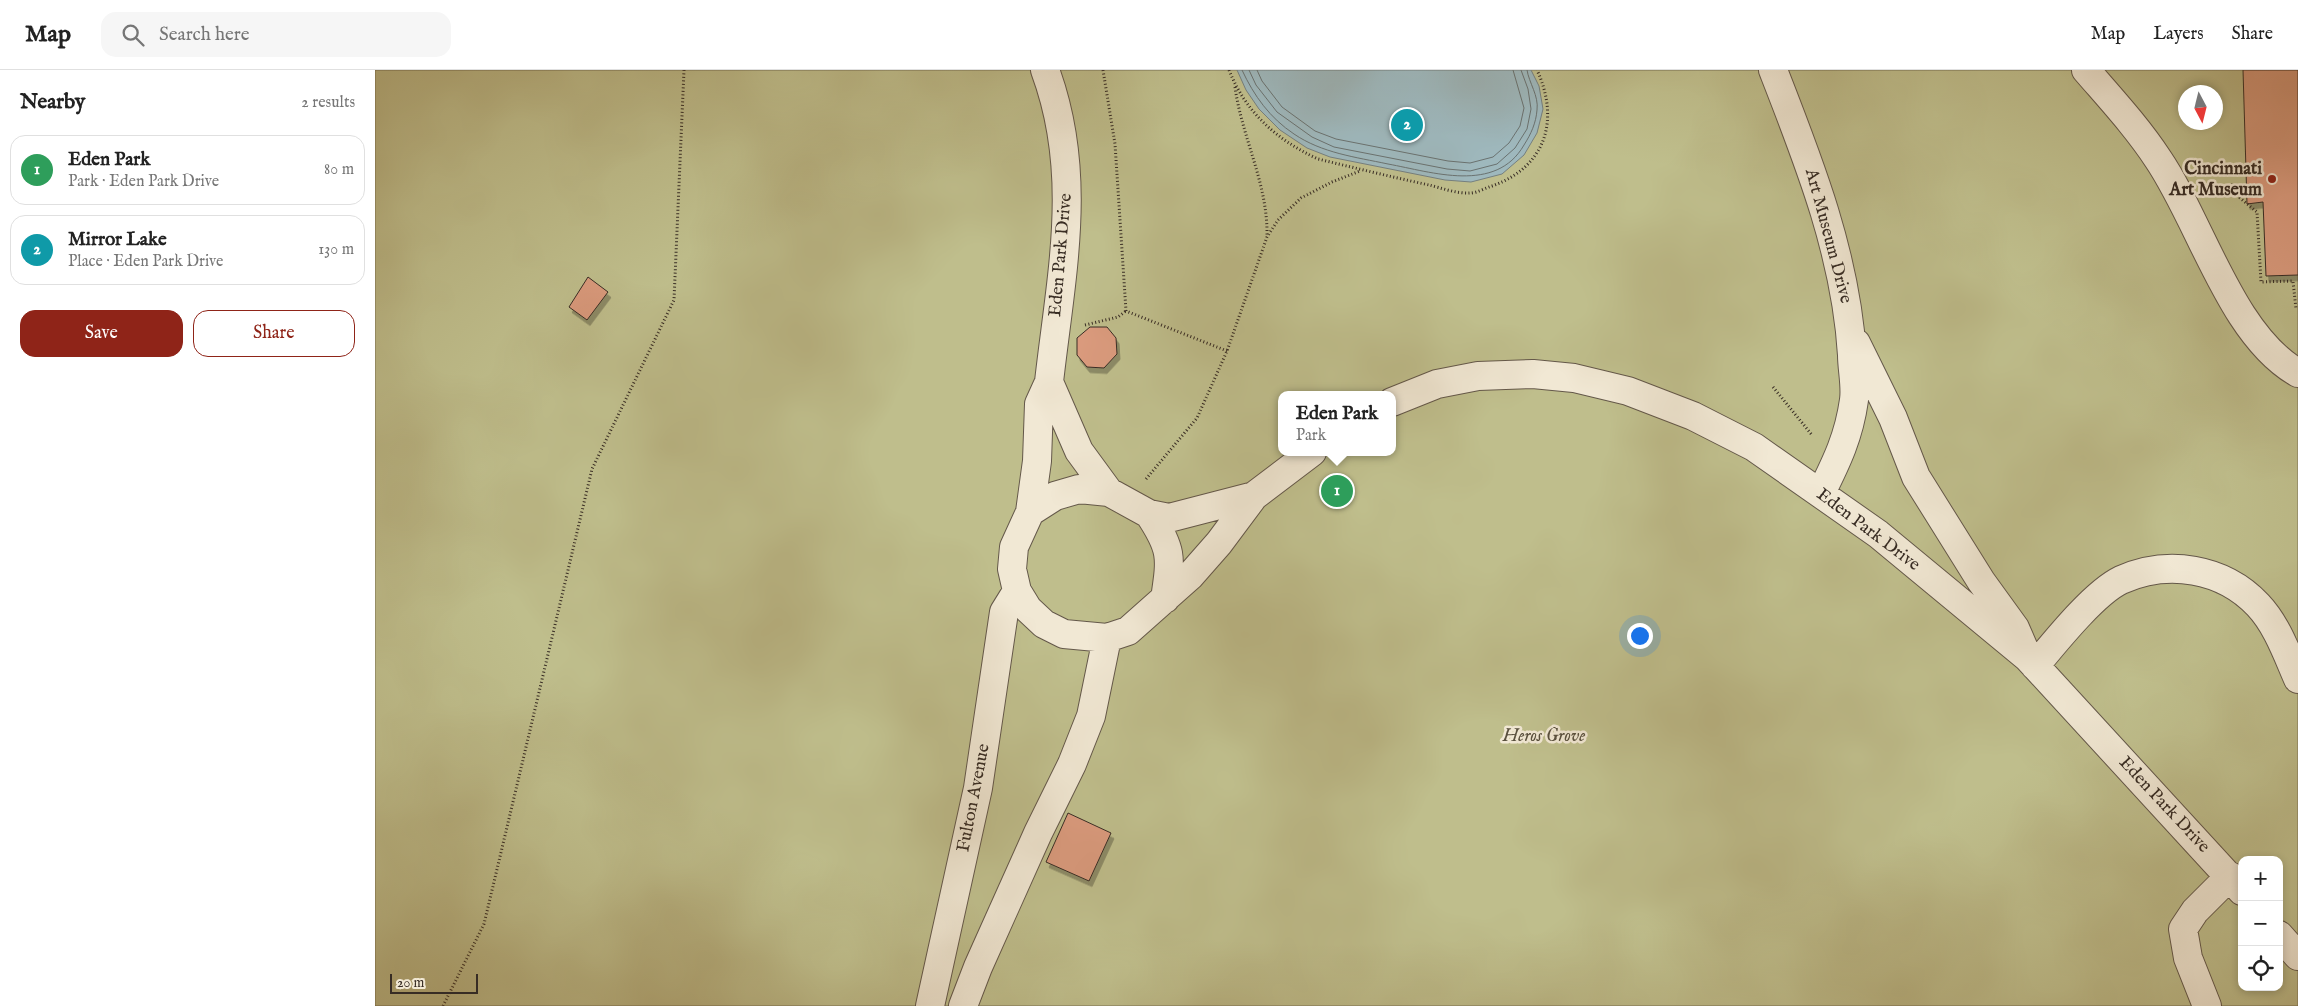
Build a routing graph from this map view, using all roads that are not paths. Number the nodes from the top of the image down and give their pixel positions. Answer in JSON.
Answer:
{"nodes":[{"id":1,"x":1045,"y":70,"type":"edge"},
{"id":2,"x":1773,"y":70,"type":"edge"},
{"id":3,"x":2086,"y":70,"type":"edge"},
{"id":4,"x":1851,"y":333,"type":"junction"},
{"id":5,"x":2298,"y":373,"type":"edge"},
{"id":6,"x":1049,"y":382,"type":"junction"},
{"id":7,"x":1396,"y":400,"type":"edge"},
{"id":8,"x":1307,"y":456,"type":"edge"},
{"id":9,"x":1109,"y":492,"type":"junction"},
{"id":10,"x":1821,"y":492,"type":"junction"},
{"id":11,"x":1254,"y":496,"type":"junction"},
{"id":12,"x":1030,"y":512,"type":"junction"},
{"id":13,"x":1149,"y":514,"type":"junction"},
{"id":14,"x":1017,"y":591,"type":"junction"},
{"id":15,"x":1165,"y":599,"type":"junction"},
{"id":16,"x":1107,"y":638,"type":"junction"},
{"id":17,"x":2031,"y":662,"type":"junction"},
{"id":18,"x":2298,"y":678,"type":"edge"},
{"id":19,"x":2236,"y":883,"type":"edge"},
{"id":20,"x":2283,"y":939,"type":"edge"},
{"id":21,"x":2298,"y":956,"type":"edge"},
{"id":22,"x":930,"y":1006,"type":"edge"},
{"id":23,"x":963,"y":1006,"type":"edge"},
{"id":24,"x":2207,"y":1006,"type":"edge"}],
"edges":[{"from":1,"to":6,"type":"street","name":"Eden Park Drive"},
{"from":2,"to":4,"type":"street","name":"Art Museum Drive"},
{"from":3,"to":5,"type":"street"},
{"from":4,"to":10,"type":"street","name":"Art Museum Drive"},
{"from":4,"to":17,"type":"street"},
{"from":6,"to":9,"type":"street","name":"Eden Park Drive"},
{"from":6,"to":12,"type":"street","name":"Eden Park Drive"},
{"from":7,"to":10,"type":"street","name":"Eden Park Drive"},
{"from":8,"to":11,"type":"street","name":"Eden Park Drive"},
{"from":9,"to":12,"type":"street","name":"Eden Park Drive"},
{"from":9,"to":13,"type":"street","name":"Eden Park Drive"},
{"from":10,"to":17,"type":"street","name":"Eden Park Drive"},
{"from":11,"to":13,"type":"street","name":"Eden Park Drive"},
{"from":11,"to":15,"type":"street","name":"Eden Park Drive"},
{"from":12,"to":14,"type":"street","name":"Eden Park Drive"},
{"from":13,"to":15,"type":"street","name":"Eden Park Drive"},
{"from":14,"to":16,"type":"street","name":"Eden Park Drive"},
{"from":14,"to":22,"type":"street","name":"Fulton Avenue"},
{"from":15,"to":16,"type":"street","name":"Eden Park Drive"},
{"from":16,"to":23,"type":"street"},
{"from":17,"to":18,"type":"street"},
{"from":17,"to":19,"type":"street","name":"Eden Park Drive"},
{"from":19,"to":24,"type":"street"},
{"from":20,"to":21,"type":"street"}]}
